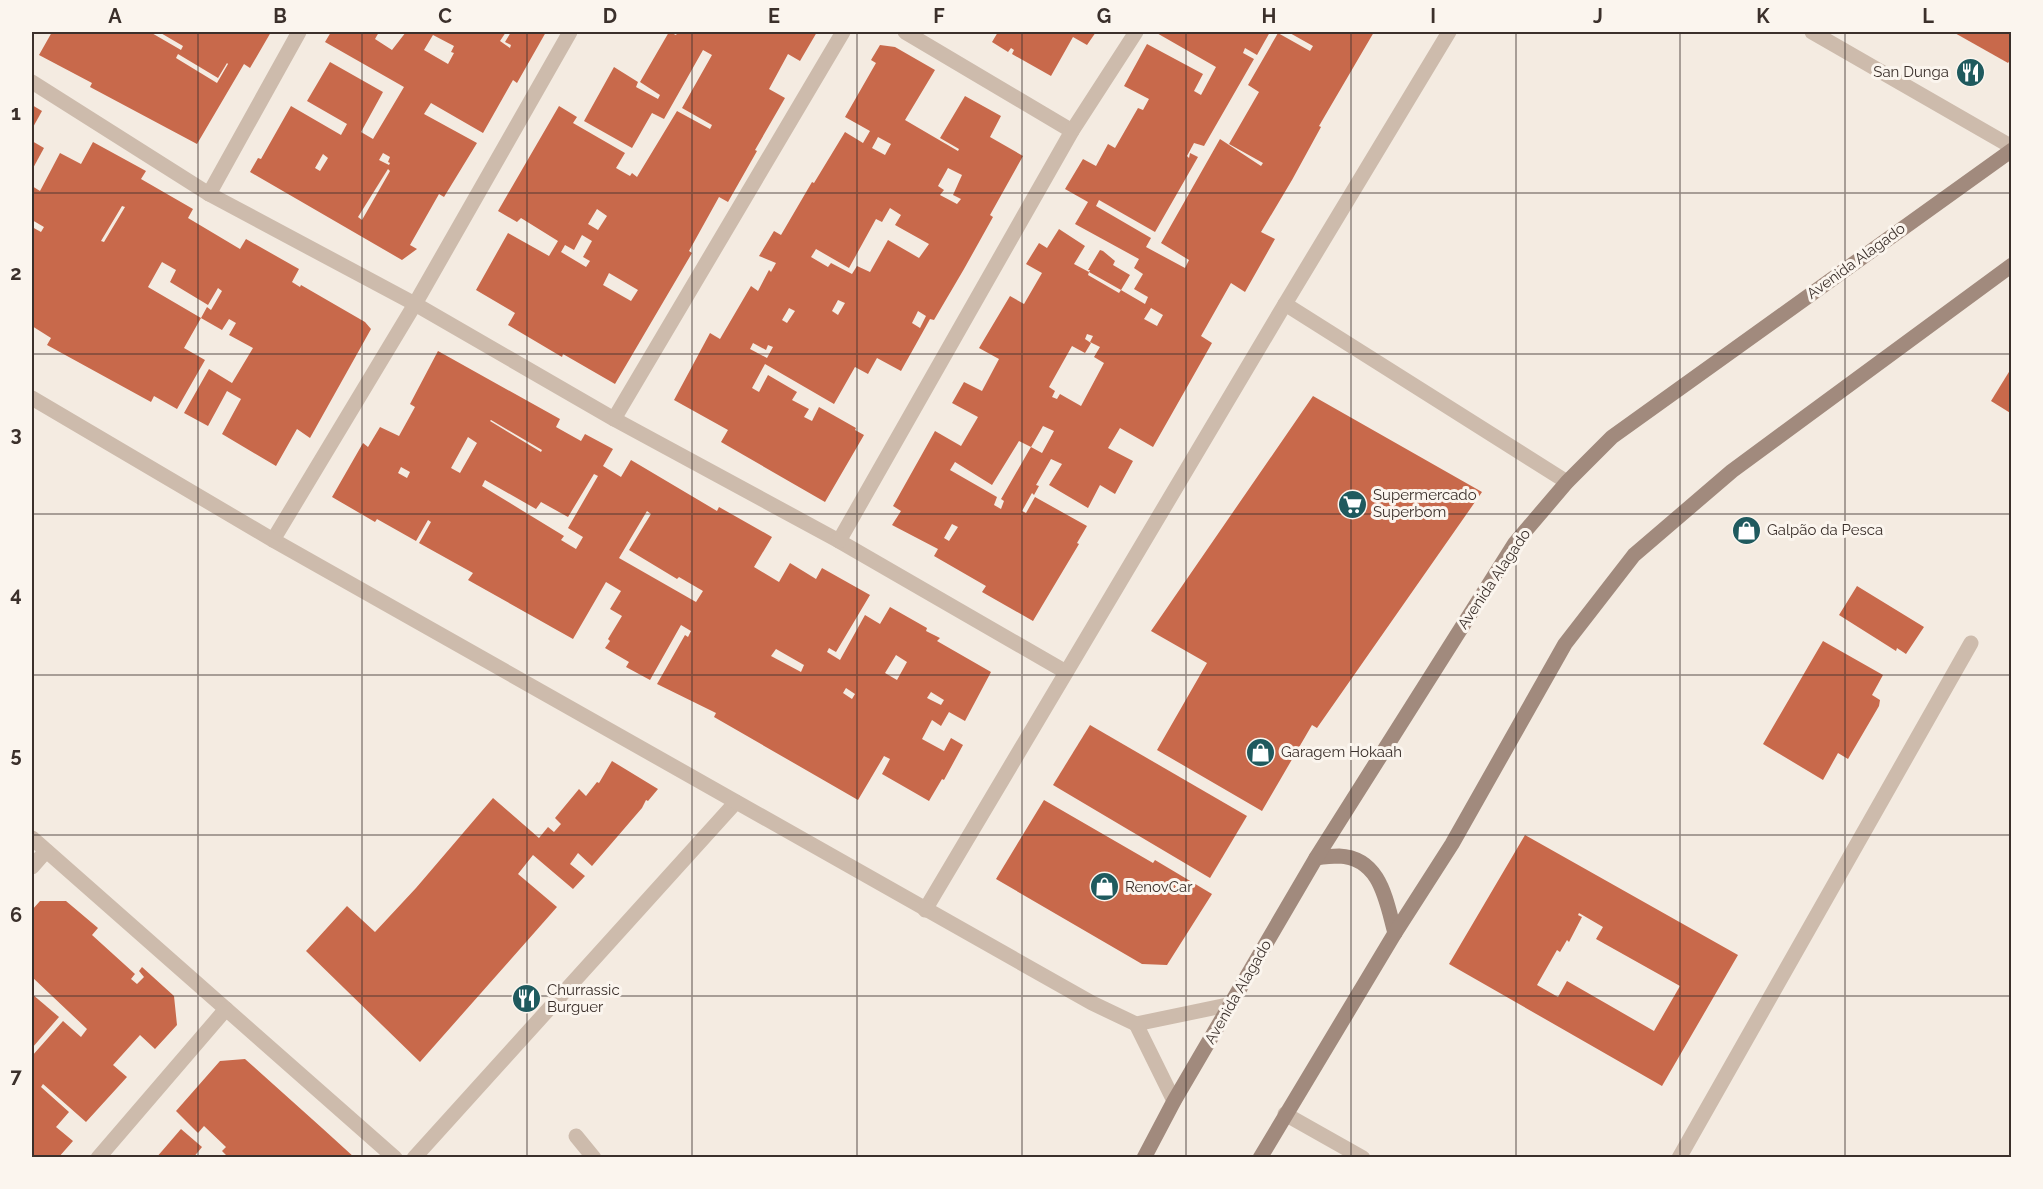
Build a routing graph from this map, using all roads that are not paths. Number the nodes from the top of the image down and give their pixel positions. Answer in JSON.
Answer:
{"nodes":[{"id":1,"x":299,"y":32,"type":"edge"},
{"id":2,"x":570,"y":32,"type":"edge"},
{"id":3,"x":843,"y":32,"type":"edge"},
{"id":4,"x":905,"y":32,"type":"edge"},
{"id":5,"x":1136,"y":32,"type":"edge"},
{"id":6,"x":1449,"y":32,"type":"edge"},
{"id":7,"x":1812,"y":32,"type":"edge"},
{"id":8,"x":32,"y":82,"type":"edge"},
{"id":9,"x":1072,"y":131,"type":"junction"},
{"id":10,"x":2012,"y":149,"type":"edge"},
{"id":11,"x":209,"y":194,"type":"junction"},
{"id":12,"x":2012,"y":264,"type":"edge"},
{"id":13,"x":415,"y":304,"type":"junction"},
{"id":14,"x":1285,"y":304,"type":"junction"},
{"id":15,"x":32,"y":398,"type":"edge"},
{"id":16,"x":614,"y":420,"type":"junction"},
{"id":17,"x":1567,"y":482,"type":"junction"},
{"id":18,"x":273,"y":540,"type":"junction"},
{"id":19,"x":839,"y":541,"type":"junction"},
{"id":20,"x":1971,"y":643,"type":"dead end"},
{"id":21,"x":1066,"y":672,"type":"junction"},
{"id":22,"x":736,"y":802,"type":"junction"},
{"id":23,"x":32,"y":838,"type":"edge"},
{"id":24,"x":46,"y":851,"type":"junction"},
{"id":25,"x":1316,"y":858,"type":"junction"},
{"id":26,"x":32,"y":867,"type":"edge"},
{"id":27,"x":925,"y":910,"type":"junction"},
{"id":28,"x":1395,"y":933,"type":"junction"},
{"id":29,"x":1232,"y":1004,"type":"junction"},
{"id":30,"x":226,"y":1009,"type":"junction"},
{"id":31,"x":1136,"y":1024,"type":"junction"},
{"id":32,"x":1174,"y":1101,"type":"junction"},
{"id":33,"x":1285,"y":1114,"type":"junction"},
{"id":34,"x":576,"y":1136,"type":"dead end"},
{"id":35,"x":98,"y":1158,"type":"edge"},
{"id":36,"x":395,"y":1158,"type":"edge"},
{"id":37,"x":414,"y":1158,"type":"edge"},
{"id":38,"x":594,"y":1158,"type":"edge"},
{"id":39,"x":1144,"y":1158,"type":"edge"},
{"id":40,"x":1260,"y":1158,"type":"edge"},
{"id":41,"x":1363,"y":1158,"type":"edge"},
{"id":42,"x":1679,"y":1158,"type":"edge"}],
"edges":[{"from":1,"to":11,"type":"street"},
{"from":2,"to":13,"type":"street"},
{"from":3,"to":16,"type":"street"},
{"from":4,"to":9,"type":"street"},
{"from":5,"to":9,"type":"street"},
{"from":6,"to":14,"type":"street"},
{"from":7,"to":10,"type":"street"},
{"from":8,"to":11,"type":"street"},
{"from":9,"to":19,"type":"street"},
{"from":10,"to":17,"type":"main road","name":"Avenida Alagado"},
{"from":11,"to":13,"type":"street"},
{"from":12,"to":28,"type":"main road"},
{"from":13,"to":16,"type":"street"},
{"from":13,"to":18,"type":"street"},
{"from":14,"to":17,"type":"street"},
{"from":14,"to":21,"type":"street"},
{"from":15,"to":18,"type":"street"},
{"from":16,"to":19,"type":"street"},
{"from":17,"to":25,"type":"main road","name":"Avenida Alagado"},
{"from":18,"to":22,"type":"street"},
{"from":19,"to":21,"type":"street"},
{"from":20,"to":42,"type":"street"},
{"from":21,"to":27,"type":"street"},
{"from":22,"to":27,"type":"street"},
{"from":22,"to":37,"type":"street"},
{"from":23,"to":24,"type":"street"},
{"from":24,"to":26,"type":"street"},
{"from":24,"to":30,"type":"street"},
{"from":25,"to":28,"type":"main road"},
{"from":25,"to":29,"type":"main road","name":"Avenida Alagado"},
{"from":27,"to":31,"type":"street"},
{"from":28,"to":33,"type":"main road"},
{"from":29,"to":31,"type":"street"},
{"from":29,"to":32,"type":"main road","name":"Avenida Alagado"},
{"from":30,"to":35,"type":"street"},
{"from":30,"to":36,"type":"street"},
{"from":31,"to":32,"type":"street"},
{"from":32,"to":39,"type":"main road","name":"Avenida Alagado"},
{"from":33,"to":40,"type":"main road"},
{"from":33,"to":41,"type":"street"},
{"from":34,"to":38,"type":"street"}]}
